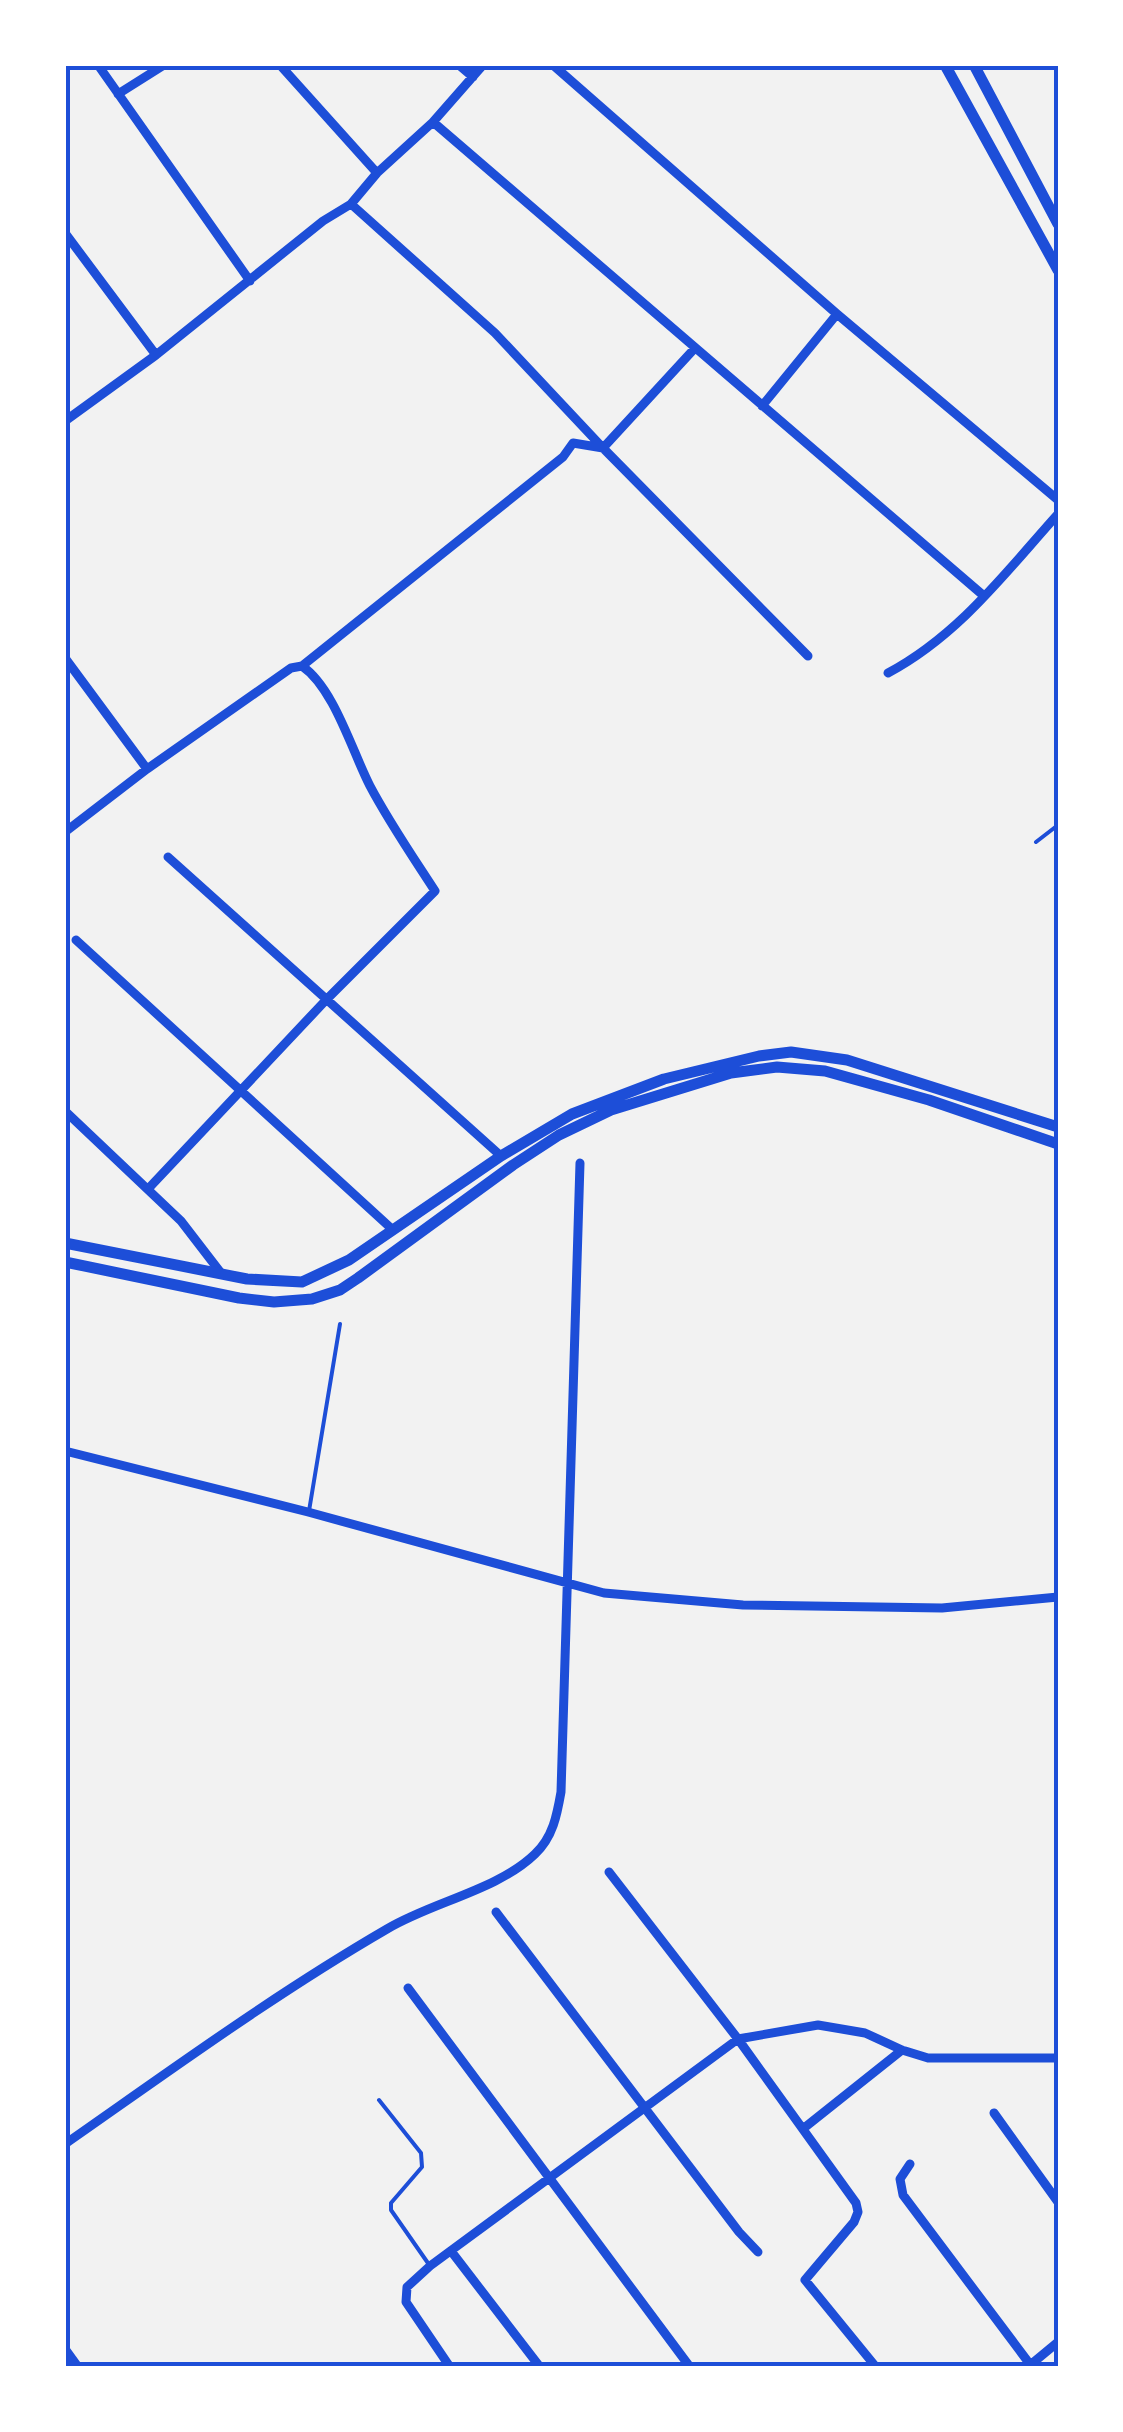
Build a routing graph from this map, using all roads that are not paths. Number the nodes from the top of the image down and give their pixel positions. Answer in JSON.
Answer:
{"nodes":[{"id":1,"x":98,"y":65,"type":"edge"},
{"id":2,"x":164,"y":65,"type":"edge"},
{"id":3,"x":280,"y":65,"type":"edge"},
{"id":4,"x":459,"y":65,"type":"edge"},
{"id":5,"x":484,"y":65,"type":"edge"},
{"id":6,"x":553,"y":65,"type":"edge"},
{"id":7,"x":945,"y":65,"type":"edge"},
{"id":8,"x":974,"y":65,"type":"edge"},
{"id":9,"x":473,"y":77,"type":"junction"},
{"id":10,"x":118,"y":94,"type":"junction"},
{"id":11,"x":434,"y":122,"type":"junction"},
{"id":12,"x":378,"y":173,"type":"junction"},
{"id":13,"x":351,"y":204,"type":"junction"},
{"id":14,"x":1058,"y":224,"type":"edge"},
{"id":15,"x":65,"y":234,"type":"edge"},
{"id":16,"x":1058,"y":270,"type":"edge"},
{"id":17,"x":250,"y":281,"type":"junction"},
{"id":18,"x":837,"y":314,"type":"junction"},
{"id":19,"x":696,"y":348,"type":"junction"},
{"id":20,"x":156,"y":355,"type":"junction"},
{"id":21,"x":762,"y":406,"type":"junction"},
{"id":22,"x":65,"y":421,"type":"edge"},
{"id":23,"x":603,"y":448,"type":"junction"},
{"id":24,"x":1058,"y":500,"type":"edge"},
{"id":25,"x":1058,"y":514,"type":"edge"},
{"id":26,"x":984,"y":596,"type":"junction"},
{"id":27,"x":808,"y":656,"type":"dead end"},
{"id":28,"x":65,"y":658,"type":"edge"},
{"id":29,"x":302,"y":666,"type":"junction"},
{"id":30,"x":888,"y":674,"type":"dead end"},
{"id":31,"x":147,"y":769,"type":"junction"},
{"id":32,"x":1058,"y":825,"type":"edge"},
{"id":33,"x":65,"y":832,"type":"edge"},
{"id":34,"x":1036,"y":842,"type":"dead end"},
{"id":35,"x":168,"y":858,"type":"dead end"},
{"id":36,"x":76,"y":940,"type":"dead end"},
{"id":37,"x":326,"y":1000,"type":"junction"},
{"id":38,"x":653,"y":1089,"type":"junction"},
{"id":39,"x":242,"y":1090,"type":"junction"},
{"id":40,"x":65,"y":1111,"type":"edge"},
{"id":41,"x":1058,"y":1127,"type":"edge"},
{"id":42,"x":1058,"y":1144,"type":"edge"},
{"id":43,"x":501,"y":1156,"type":"junction"},
{"id":44,"x":580,"y":1164,"type":"dead end"},
{"id":45,"x":148,"y":1189,"type":"junction"},
{"id":46,"x":393,"y":1230,"type":"junction"},
{"id":47,"x":65,"y":1243,"type":"edge"},
{"id":48,"x":65,"y":1262,"type":"edge"},
{"id":49,"x":221,"y":1274,"type":"junction"},
{"id":50,"x":340,"y":1324,"type":"dead end"},
{"id":51,"x":65,"y":1451,"type":"edge"},
{"id":52,"x":308,"y":1512,"type":"junction"},
{"id":53,"x":569,"y":1585,"type":"junction"},
{"id":54,"x":1058,"y":1597,"type":"edge"},
{"id":55,"x":609,"y":1872,"type":"dead end"},
{"id":56,"x":496,"y":1912,"type":"dead end"},
{"id":57,"x":408,"y":1988,"type":"dead end"},
{"id":58,"x":738,"y":2038,"type":"junction"},
{"id":59,"x":902,"y":2050,"type":"junction"},
{"id":60,"x":1058,"y":2058,"type":"edge"},
{"id":61,"x":379,"y":2100,"type":"dead end"},
{"id":62,"x":642,"y":2107,"type":"junction"},
{"id":63,"x":994,"y":2113,"type":"dead end"},
{"id":64,"x":804,"y":2128,"type":"junction"},
{"id":65,"x":65,"y":2144,"type":"edge"},
{"id":66,"x":910,"y":2164,"type":"dead end"},
{"id":67,"x":550,"y":2177,"type":"junction"},
{"id":68,"x":1058,"y":2202,"type":"edge"},
{"id":69,"x":451,"y":2251,"type":"junction"},
{"id":70,"x":758,"y":2252,"type":"dead end"},
{"id":71,"x":430,"y":2266,"type":"junction"},
{"id":72,"x":1058,"y":2342,"type":"edge"},
{"id":73,"x":65,"y":2349,"type":"edge"},
{"id":74,"x":1030,"y":2366,"type":"edge"},
{"id":75,"x":78,"y":2367,"type":"edge"},
{"id":76,"x":450,"y":2367,"type":"edge"},
{"id":77,"x":540,"y":2367,"type":"edge"},
{"id":78,"x":690,"y":2367,"type":"edge"},
{"id":79,"x":876,"y":2367,"type":"edge"}],
"edges":[{"from":1,"to":10,"type":"street"},
{"from":2,"to":10,"type":"street"},
{"from":3,"to":12,"type":"street"},
{"from":4,"to":9,"type":"street"},
{"from":5,"to":9,"type":"street"},
{"from":6,"to":18,"type":"street"},
{"from":7,"to":16,"type":"street"},
{"from":8,"to":14,"type":"street"},
{"from":9,"to":11,"type":"street"},
{"from":10,"to":17,"type":"street"},
{"from":11,"to":12,"type":"street"},
{"from":11,"to":19,"type":"street"},
{"from":12,"to":13,"type":"street"},
{"from":13,"to":17,"type":"street"},
{"from":13,"to":23,"type":"street"},
{"from":15,"to":20,"type":"street"},
{"from":17,"to":20,"type":"street"},
{"from":18,"to":21,"type":"street"},
{"from":18,"to":24,"type":"street"},
{"from":19,"to":21,"type":"street"},
{"from":19,"to":23,"type":"street"},
{"from":20,"to":22,"type":"street"},
{"from":21,"to":26,"type":"street"},
{"from":23,"to":27,"type":"street"},
{"from":23,"to":29,"type":"street"},
{"from":25,"to":26,"type":"street"},
{"from":26,"to":30,"type":"street"},
{"from":28,"to":31,"type":"street"},
{"from":29,"to":31,"type":"street"},
{"from":29,"to":37,"type":"street"},
{"from":31,"to":33,"type":"street"},
{"from":32,"to":34,"type":"lane"},
{"from":35,"to":37,"type":"street"},
{"from":36,"to":39,"type":"street"},
{"from":37,"to":39,"type":"street"},
{"from":37,"to":43,"type":"street"},
{"from":38,"to":41,"type":"street"},
{"from":38,"to":42,"type":"street"},
{"from":38,"to":43,"type":"street"},
{"from":38,"to":48,"type":"street"},
{"from":39,"to":45,"type":"street"},
{"from":39,"to":46,"type":"street"},
{"from":40,"to":45,"type":"street"},
{"from":43,"to":46,"type":"street"},
{"from":44,"to":53,"type":"street"},
{"from":45,"to":49,"type":"street"},
{"from":46,"to":49,"type":"street"},
{"from":47,"to":49,"type":"street"},
{"from":50,"to":52,"type":"lane"},
{"from":51,"to":52,"type":"street"},
{"from":52,"to":53,"type":"street"},
{"from":53,"to":54,"type":"street"},
{"from":53,"to":65,"type":"street"},
{"from":55,"to":58,"type":"street"},
{"from":56,"to":62,"type":"street"},
{"from":57,"to":67,"type":"street"},
{"from":58,"to":59,"type":"street"},
{"from":58,"to":62,"type":"street"},
{"from":58,"to":64,"type":"street"},
{"from":59,"to":60,"type":"street"},
{"from":59,"to":64,"type":"street"},
{"from":61,"to":71,"type":"lane"},
{"from":62,"to":67,"type":"street"},
{"from":62,"to":70,"type":"street"},
{"from":63,"to":68,"type":"street"},
{"from":64,"to":79,"type":"street"},
{"from":66,"to":74,"type":"street"},
{"from":67,"to":69,"type":"street"},
{"from":67,"to":78,"type":"street"},
{"from":69,"to":71,"type":"street"},
{"from":69,"to":77,"type":"street"},
{"from":71,"to":76,"type":"street"},
{"from":72,"to":74,"type":"street"},
{"from":73,"to":75,"type":"street"}]}
